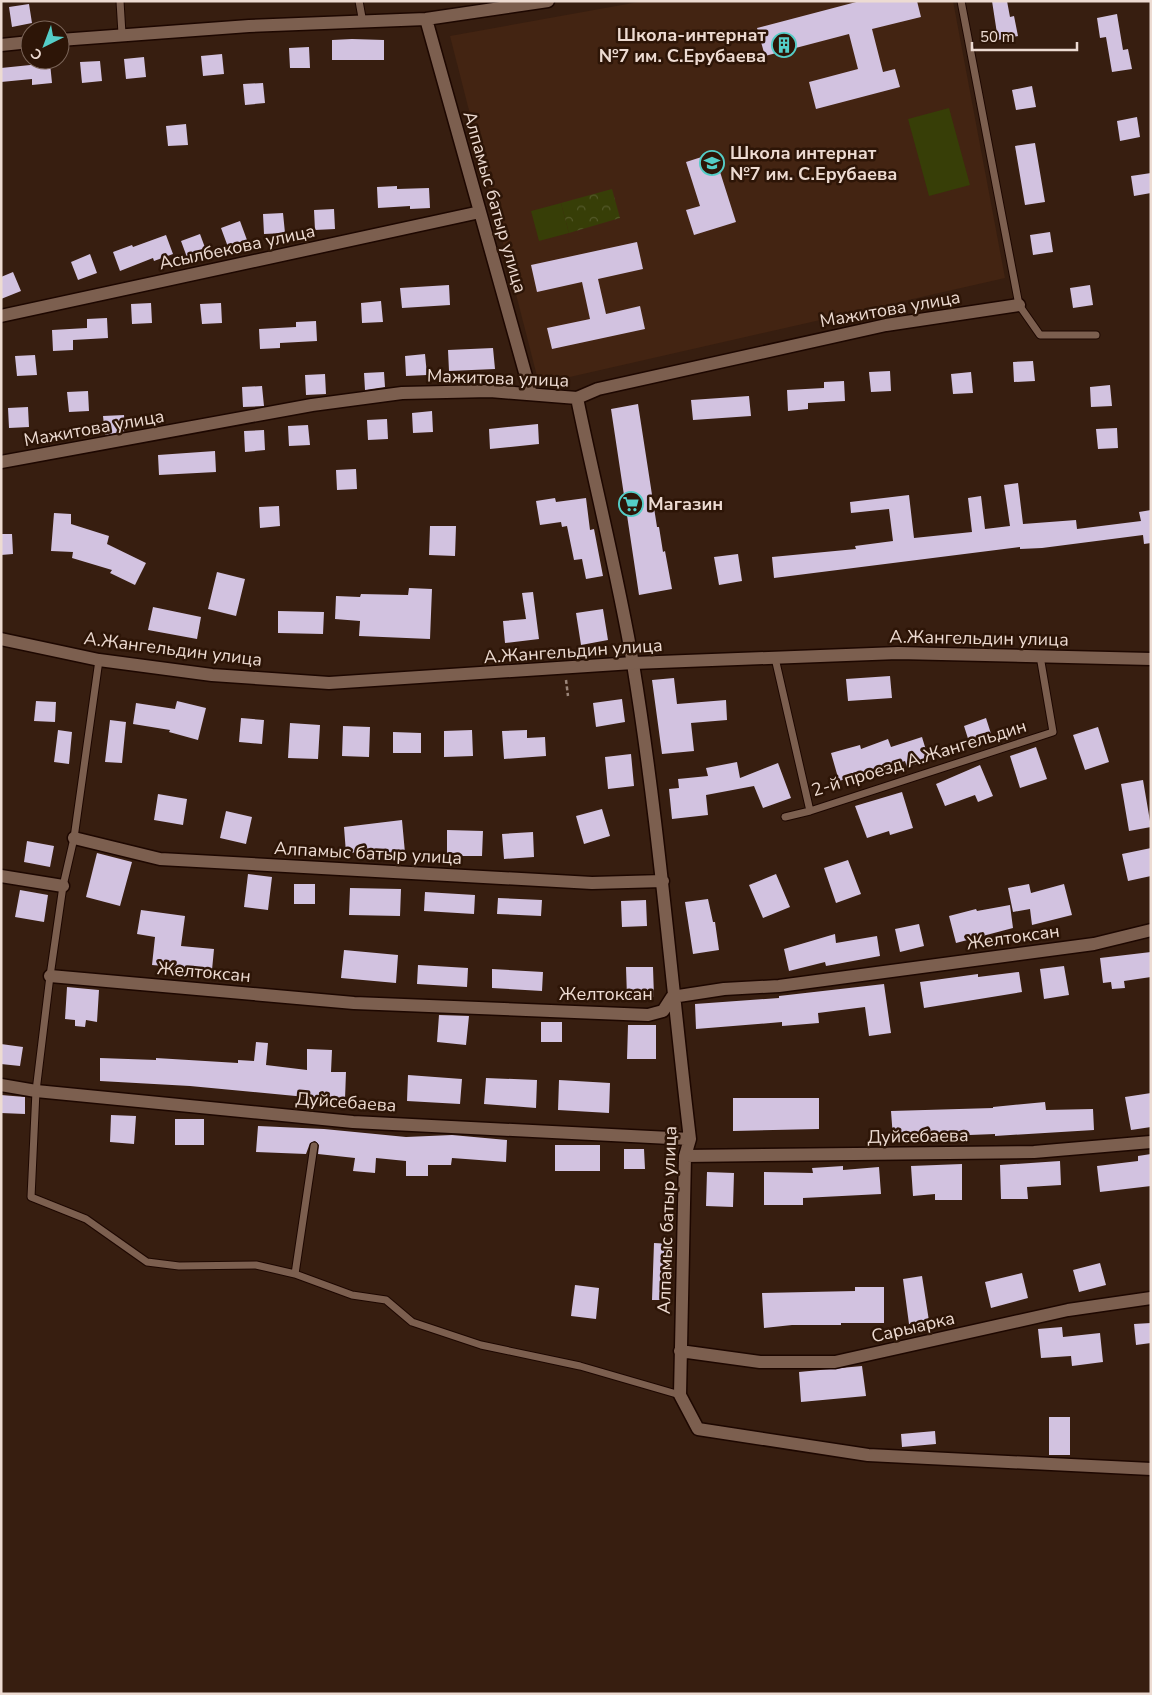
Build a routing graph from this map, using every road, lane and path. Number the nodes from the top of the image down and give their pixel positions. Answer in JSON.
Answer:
{"nodes":[{"id":1,"x":120,"y":1,"type":"edge"},
{"id":2,"x":359,"y":1,"type":"edge"},
{"id":3,"x":548,"y":1,"type":"edge"},
{"id":4,"x":962,"y":1,"type":"edge"},
{"id":5,"x":505,"y":4,"type":"edge"},
{"id":6,"x":426,"y":19,"type":"junction"},
{"id":7,"x":363,"y":23,"type":"junction"},
{"id":8,"x":122,"y":34,"type":"junction"},
{"id":9,"x":70,"y":39,"type":"edge"},
{"id":10,"x":20,"y":43,"type":"edge"},
{"id":11,"x":1,"y":45,"type":"edge"},
{"id":12,"x":480,"y":212,"type":"junction"},
{"id":13,"x":1019,"y":305,"type":"junction"},
{"id":14,"x":1,"y":316,"type":"edge"},
{"id":15,"x":1096,"y":335,"type":"dead end"},
{"id":16,"x":531,"y":394,"type":"junction"},
{"id":17,"x":577,"y":398,"type":"junction"},
{"id":18,"x":1,"y":462,"type":"edge"},
{"id":19,"x":1,"y":639,"type":"edge"},
{"id":20,"x":1040,"y":656,"type":"junction"},
{"id":21,"x":775,"y":658,"type":"junction"},
{"id":22,"x":1151,"y":659,"type":"edge"},
{"id":23,"x":99,"y":660,"type":"junction"},
{"id":24,"x":633,"y":663,"type":"junction"},
{"id":25,"x":810,"y":811,"type":"junction"},
{"id":26,"x":785,"y":817,"type":"dead end"},
{"id":27,"x":74,"y":838,"type":"junction"},
{"id":28,"x":1,"y":876,"type":"edge"},
{"id":29,"x":663,"y":881,"type":"junction"},
{"id":30,"x":63,"y":886,"type":"junction"},
{"id":31,"x":1151,"y":930,"type":"edge"},
{"id":32,"x":50,"y":976,"type":"junction"},
{"id":33,"x":672,"y":997,"type":"junction"},
{"id":34,"x":1,"y":1085,"type":"edge"},
{"id":35,"x":36,"y":1091,"type":"junction"},
{"id":36,"x":690,"y":1139,"type":"junction"},
{"id":37,"x":1151,"y":1142,"type":"edge"},
{"id":38,"x":314,"y":1146,"type":"dead end"},
{"id":39,"x":685,"y":1156,"type":"junction"},
{"id":40,"x":295,"y":1274,"type":"junction"},
{"id":41,"x":1151,"y":1298,"type":"edge"},
{"id":42,"x":680,"y":1351,"type":"junction"},
{"id":43,"x":680,"y":1395,"type":"junction"},
{"id":44,"x":1151,"y":1469,"type":"edge"}],
"edges":[{"from":1,"to":8,"type":"lane"},
{"from":2,"to":7,"type":"lane"},
{"from":3,"to":5,"type":"street"},
{"from":4,"to":13,"type":"lane"},
{"from":5,"to":6,"type":"street"},
{"from":6,"to":7,"type":"street"},
{"from":6,"to":12,"type":"street","name":"Алпамыс батыр улица"},
{"from":7,"to":8,"type":"street"},
{"from":8,"to":9,"type":"street"},
{"from":10,"to":11,"type":"street"},
{"from":12,"to":14,"type":"street","name":"Асылбекова улица"},
{"from":12,"to":16,"type":"street","name":"Алпамыс батыр улица"},
{"from":13,"to":15,"type":"lane"},
{"from":13,"to":17,"type":"street","name":"Мажитова улица"},
{"from":16,"to":17,"type":"street","name":"Мажитова улица"},
{"from":16,"to":18,"type":"street","name":"Мажитова улица"},
{"from":17,"to":24,"type":"street","name":"Алпамыс батыр улица"},
{"from":19,"to":23,"type":"street","name":"А.Жангельдин улица"},
{"from":20,"to":21,"type":"street","name":"А.Жангельдин улица"},
{"from":20,"to":22,"type":"street","name":"А.Жангельдин улица"},
{"from":20,"to":25,"type":"lane","name":"2-й проезд А.Жангельдин"},
{"from":21,"to":24,"type":"street","name":"А.Жангельдин улица"},
{"from":21,"to":25,"type":"lane","name":"2-й проезд А.Жангельдин"},
{"from":23,"to":24,"type":"street","name":"А.Жангельдин улица"},
{"from":23,"to":27,"type":"lane"},
{"from":24,"to":29,"type":"street","name":"Алпамыс батыр улица"},
{"from":25,"to":26,"type":"lane"},
{"from":27,"to":29,"type":"street","name":"Алпамыс батыр улица"},
{"from":27,"to":30,"type":"lane"},
{"from":28,"to":30,"type":"street"},
{"from":29,"to":33,"type":"street","name":"Алпамыс батыр улица"},
{"from":30,"to":32,"type":"lane"},
{"from":31,"to":33,"type":"street","name":"Желтоксан"},
{"from":32,"to":33,"type":"street","name":"Желтоксан"},
{"from":32,"to":35,"type":"lane"},
{"from":33,"to":36,"type":"street","name":"Алпамыс батыр улица"},
{"from":34,"to":35,"type":"street","name":"Дуйсебаева"},
{"from":35,"to":36,"type":"street","name":"Дуйсебаева"},
{"from":35,"to":40,"type":"lane"},
{"from":36,"to":39,"type":"street","name":"Алпамыс батыр улица"},
{"from":37,"to":39,"type":"street","name":"Дуйсебаева"},
{"from":38,"to":40,"type":"lane"},
{"from":39,"to":42,"type":"street","name":"Алпамыс батыр улица"},
{"from":40,"to":43,"type":"lane"},
{"from":41,"to":42,"type":"street","name":"Сарыарка"},
{"from":42,"to":43,"type":"street","name":"Алпамыс батыр улица"},
{"from":43,"to":44,"type":"street"}]}
